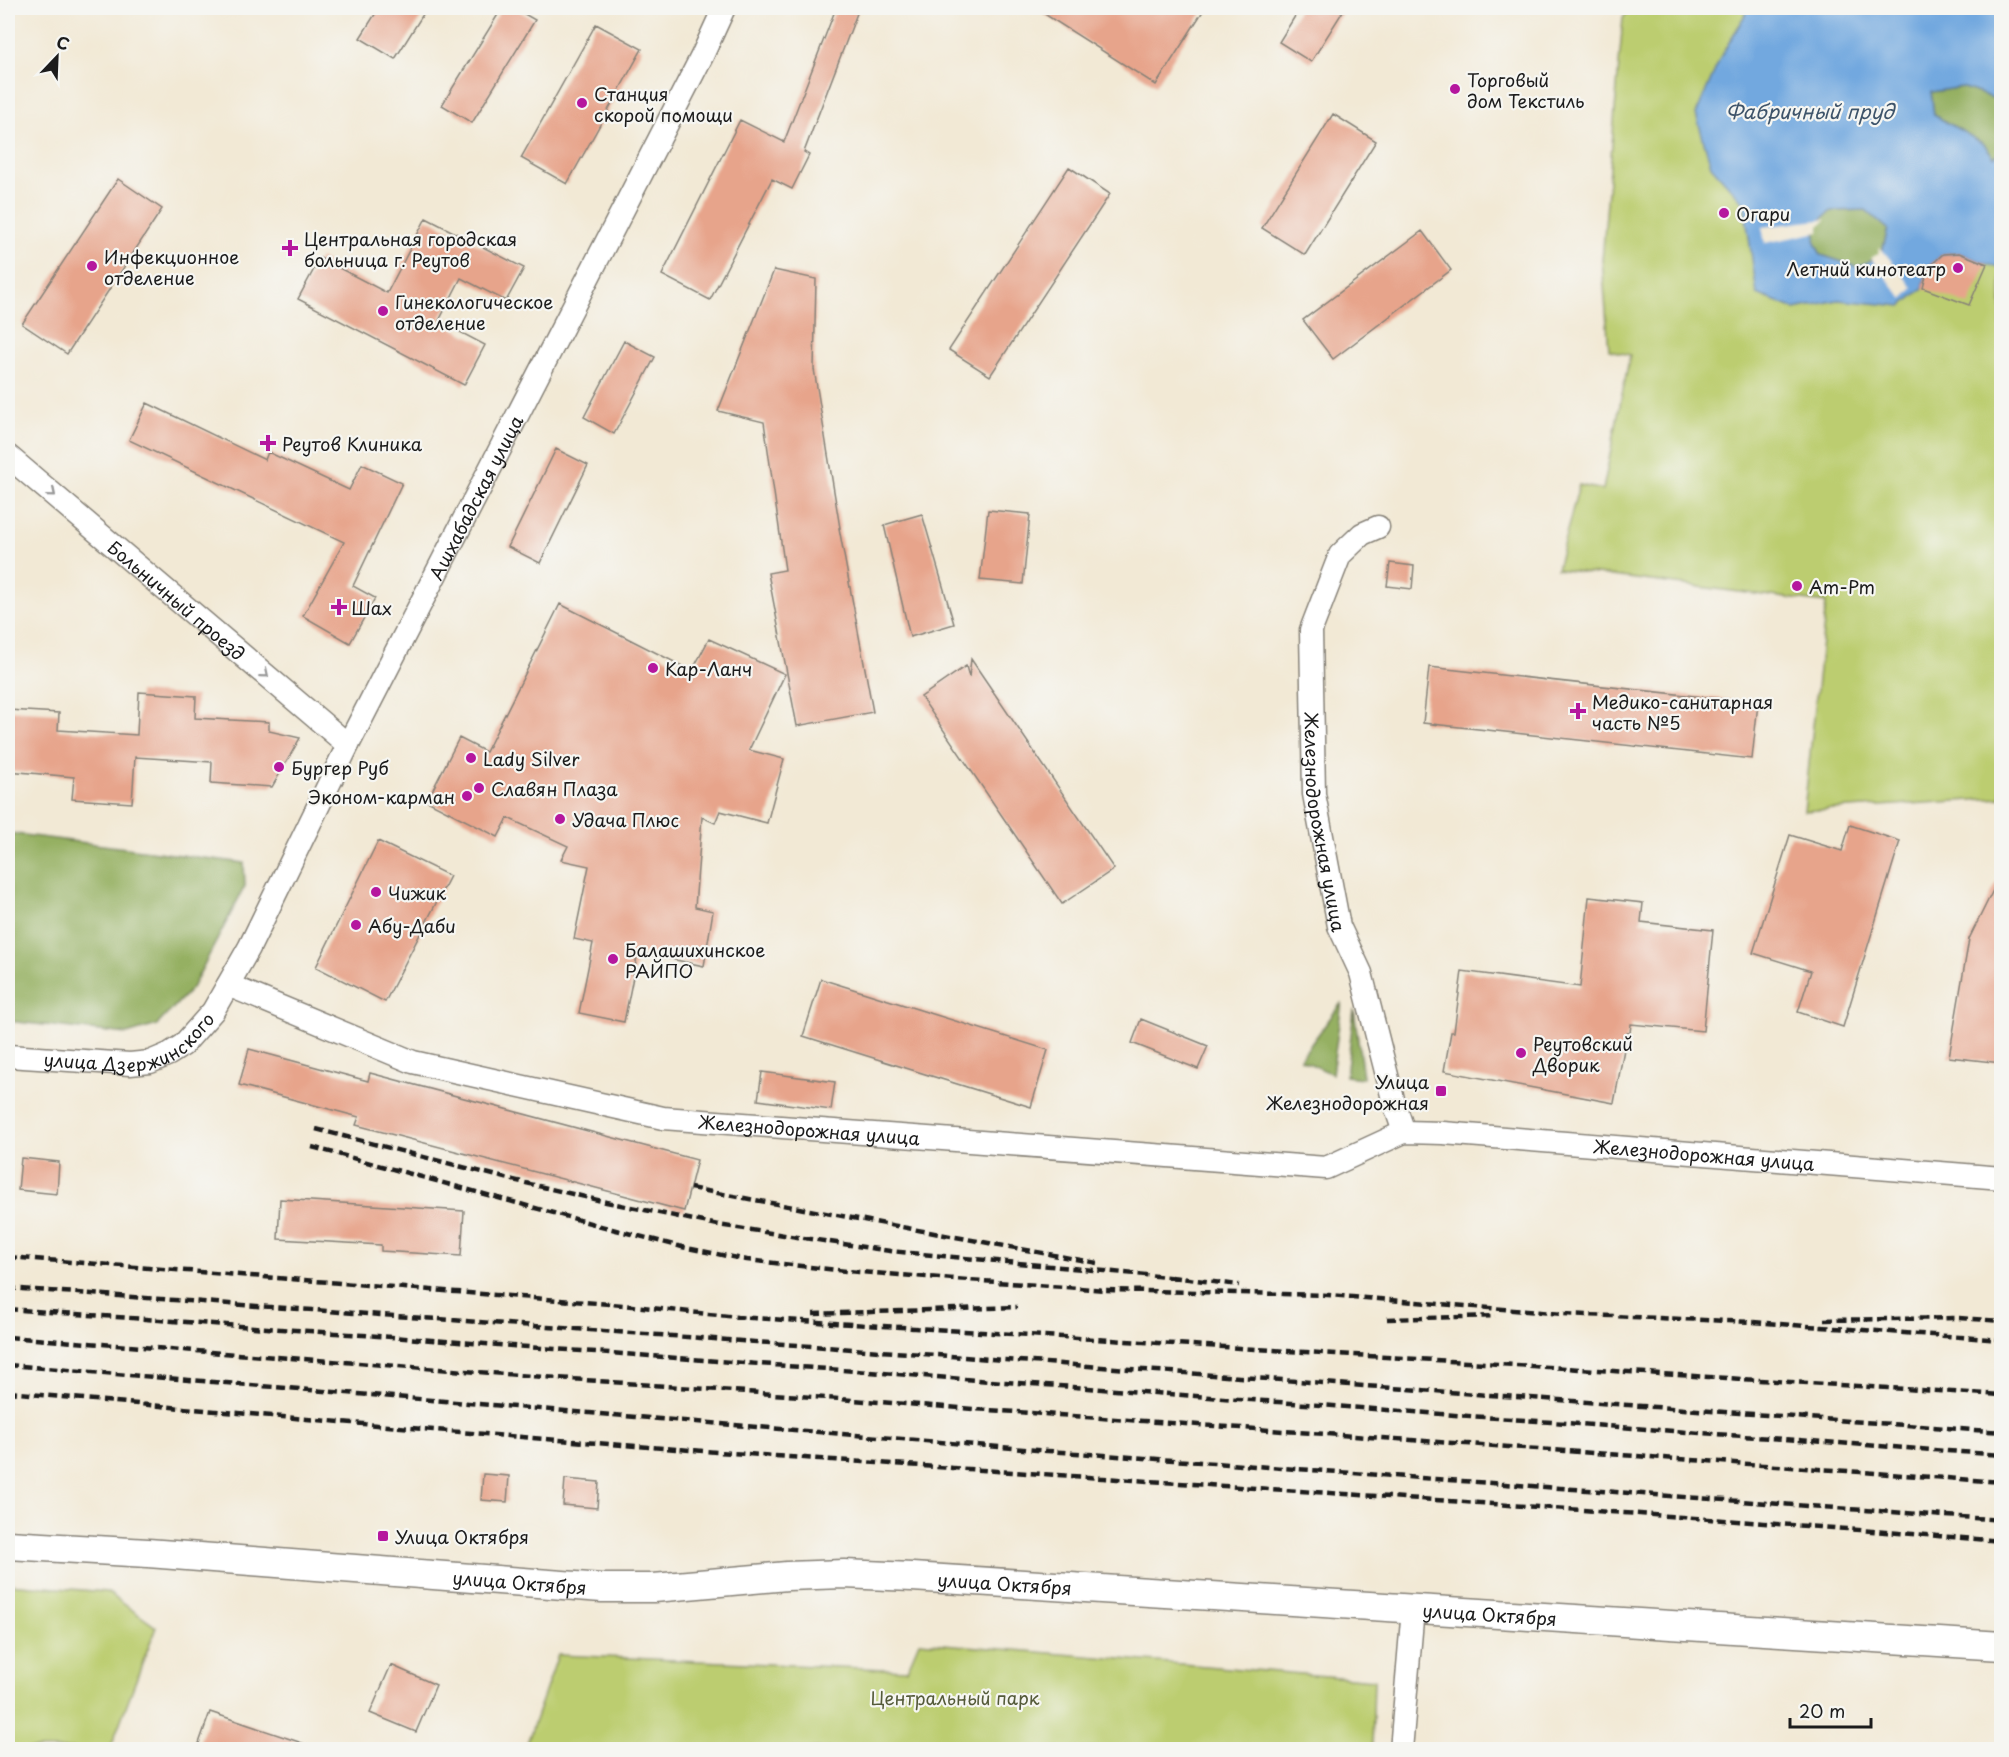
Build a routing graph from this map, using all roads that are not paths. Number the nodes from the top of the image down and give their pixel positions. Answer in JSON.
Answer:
{"nodes":[{"id":1,"x":724,"y":8,"type":"edge"},
{"id":2,"x":8,"y":456,"type":"edge"},
{"id":3,"x":1378,"y":527,"type":"dead end"},
{"id":4,"x":348,"y":745,"type":"junction"},
{"id":5,"x":228,"y":985,"type":"junction"},
{"id":6,"x":8,"y":1056,"type":"edge"},
{"id":7,"x":1404,"y":1132,"type":"junction"},
{"id":8,"x":2001,"y":1178,"type":"edge"},
{"id":9,"x":8,"y":1545,"type":"edge"},
{"id":10,"x":1413,"y":1608,"type":"junction"},
{"id":11,"x":2001,"y":1646,"type":"edge"},
{"id":12,"x":1401,"y":1749,"type":"edge"}],
"edges":[{"from":1,"to":4,"type":"street","name":"Ашхабадская улица"},
{"from":2,"to":4,"type":"street","name":"Больничный проезд","one_way":true},
{"from":3,"to":7,"type":"street","name":"Железнодорожная улица"},
{"from":4,"to":5,"type":"street","name":"Ашхабадская улица"},
{"from":5,"to":6,"type":"street","name":"улица Дзержинского"},
{"from":5,"to":7,"type":"street","name":"Железнодорожная улица"},
{"from":7,"to":8,"type":"street","name":"Железнодорожная улица"},
{"from":9,"to":10,"type":"street","name":"улица Октября"},
{"from":10,"to":11,"type":"street","name":"улица Октября"},
{"from":10,"to":12,"type":"street"}]}
